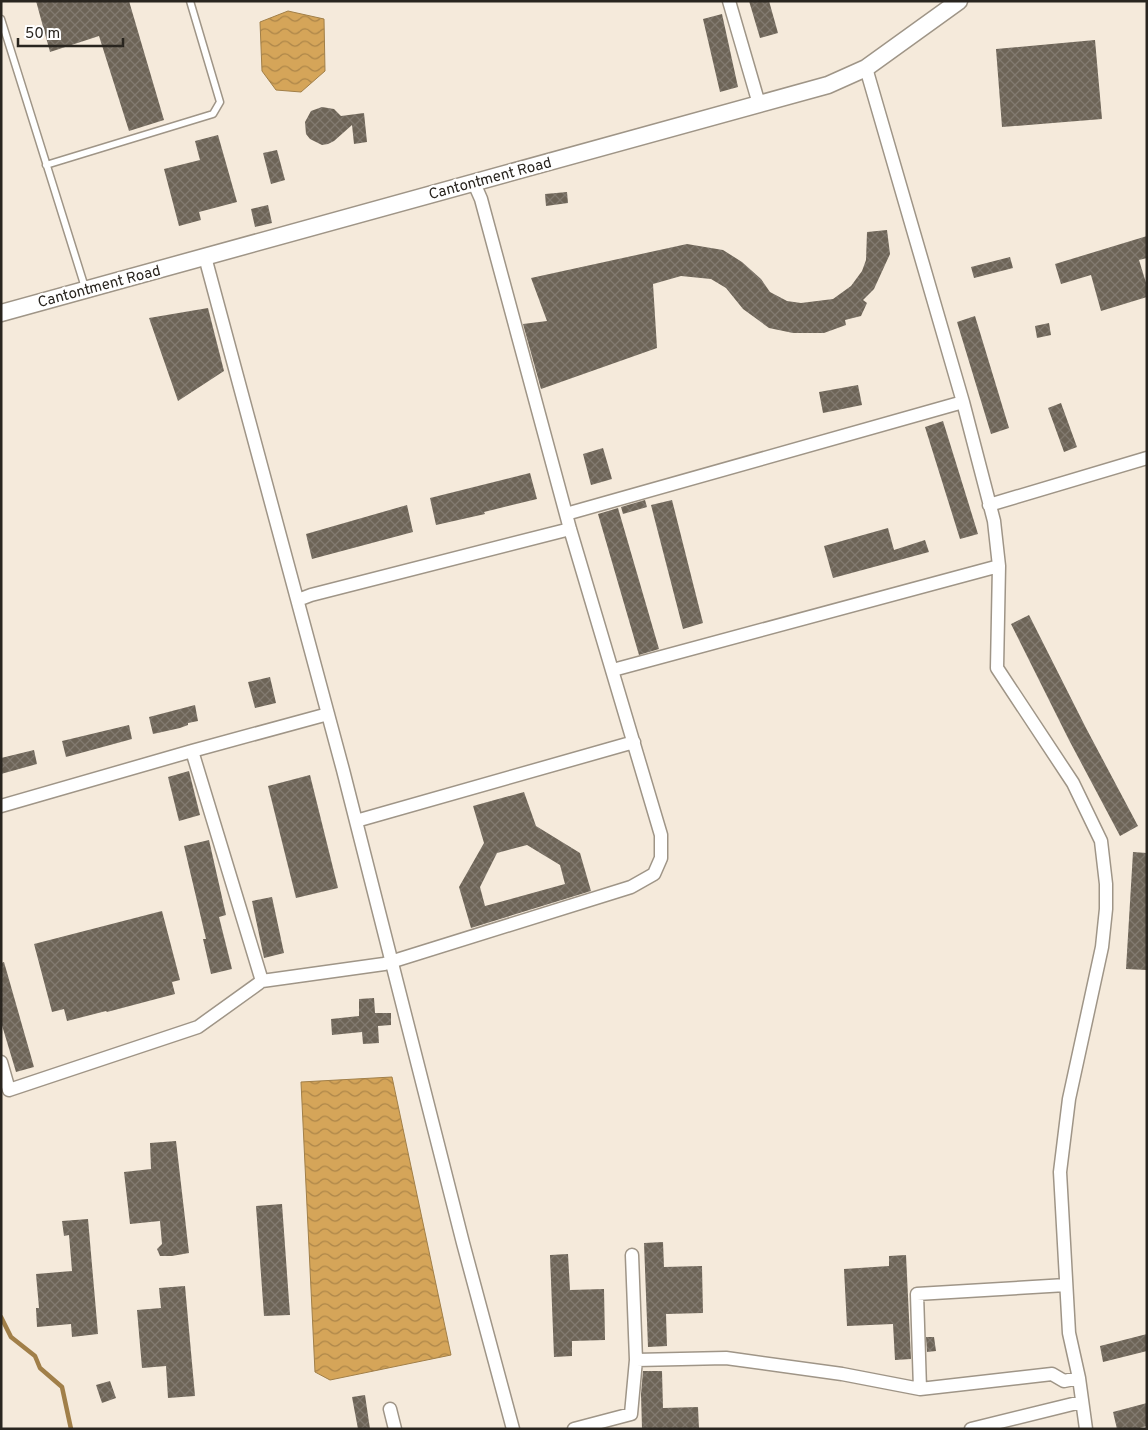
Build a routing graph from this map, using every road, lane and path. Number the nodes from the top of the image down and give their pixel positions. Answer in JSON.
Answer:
{"nodes":[{"id":1,"x":190,"y":1,"type":"edge"},
{"id":2,"x":729,"y":1,"type":"edge"},
{"id":3,"x":959,"y":1,"type":"edge"},
{"id":4,"x":1,"y":19,"type":"edge"},
{"id":5,"x":3,"y":28,"type":"edge"},
{"id":6,"x":866,"y":68,"type":"junction"},
{"id":7,"x":760,"y":104,"type":"junction"},
{"id":8,"x":46,"y":165,"type":"junction"},
{"id":9,"x":474,"y":183,"type":"junction"},
{"id":10,"x":205,"y":257,"type":"junction"},
{"id":11,"x":85,"y":290,"type":"junction"},
{"id":12,"x":1,"y":313,"type":"edge"},
{"id":13,"x":963,"y":402,"type":"junction"},
{"id":14,"x":1147,"y":458,"type":"edge"},
{"id":15,"x":989,"y":505,"type":"junction"},
{"id":16,"x":566,"y":514,"type":"junction"},
{"id":17,"x":570,"y":529,"type":"junction"},
{"id":18,"x":999,"y":566,"type":"junction"},
{"id":19,"x":298,"y":600,"type":"junction"},
{"id":20,"x":613,"y":670,"type":"junction"},
{"id":21,"x":328,"y":714,"type":"junction"},
{"id":22,"x":634,"y":742,"type":"junction"},
{"id":23,"x":192,"y":751,"type":"junction"},
{"id":24,"x":1,"y":806,"type":"edge"},
{"id":25,"x":356,"y":821,"type":"junction"},
{"id":26,"x":391,"y":961,"type":"junction"},
{"id":27,"x":262,"y":981,"type":"junction"},
{"id":28,"x":1,"y":1062,"type":"edge"},
{"id":29,"x":632,"y":1255,"type":"dead end"},
{"id":30,"x":1066,"y":1285,"type":"junction"},
{"id":31,"x":636,"y":1360,"type":"junction"},
{"id":32,"x":1079,"y":1378,"type":"junction"},
{"id":33,"x":920,"y":1388,"type":"junction"},
{"id":34,"x":1082,"y":1402,"type":"junction"},
{"id":35,"x":390,"y":1409,"type":"dead end"},
{"id":36,"x":395,"y":1429,"type":"edge"},
{"id":37,"x":513,"y":1429,"type":"edge"},
{"id":38,"x":574,"y":1429,"type":"edge"},
{"id":39,"x":971,"y":1429,"type":"edge"},
{"id":40,"x":1086,"y":1429,"type":"edge"}],
"edges":[{"from":1,"to":8,"type":"lane"},
{"from":2,"to":7,"type":"street"},
{"from":3,"to":6,"type":"street","name":"Cantontment Road"},
{"from":4,"to":5,"type":"lane"},
{"from":5,"to":8,"type":"lane"},
{"from":6,"to":7,"type":"street","name":"Cantontment Road"},
{"from":6,"to":13,"type":"street"},
{"from":7,"to":9,"type":"street","name":"Cantontment Road"},
{"from":8,"to":11,"type":"lane"},
{"from":9,"to":10,"type":"street","name":"Cantontment Road"},
{"from":9,"to":16,"type":"street"},
{"from":10,"to":11,"type":"street","name":"Cantontment Road"},
{"from":10,"to":19,"type":"street"},
{"from":11,"to":12,"type":"street","name":"Cantontment Road"},
{"from":13,"to":15,"type":"street"},
{"from":13,"to":16,"type":"street"},
{"from":14,"to":15,"type":"street"},
{"from":15,"to":18,"type":"street"},
{"from":16,"to":17,"type":"street"},
{"from":17,"to":19,"type":"street"},
{"from":17,"to":20,"type":"street"},
{"from":18,"to":20,"type":"street"},
{"from":18,"to":30,"type":"street"},
{"from":19,"to":21,"type":"street"},
{"from":20,"to":22,"type":"street"},
{"from":21,"to":23,"type":"street"},
{"from":21,"to":25,"type":"street"},
{"from":22,"to":25,"type":"street"},
{"from":22,"to":26,"type":"street"},
{"from":23,"to":24,"type":"street"},
{"from":23,"to":27,"type":"street"},
{"from":25,"to":26,"type":"street"},
{"from":26,"to":27,"type":"street"},
{"from":26,"to":37,"type":"street"},
{"from":27,"to":28,"type":"street"},
{"from":29,"to":31,"type":"street"},
{"from":30,"to":32,"type":"street"},
{"from":30,"to":33,"type":"street"},
{"from":31,"to":33,"type":"street"},
{"from":31,"to":38,"type":"street"},
{"from":32,"to":33,"type":"street"},
{"from":32,"to":34,"type":"street"},
{"from":34,"to":39,"type":"street"},
{"from":34,"to":40,"type":"street"},
{"from":35,"to":36,"type":"street"}]}
